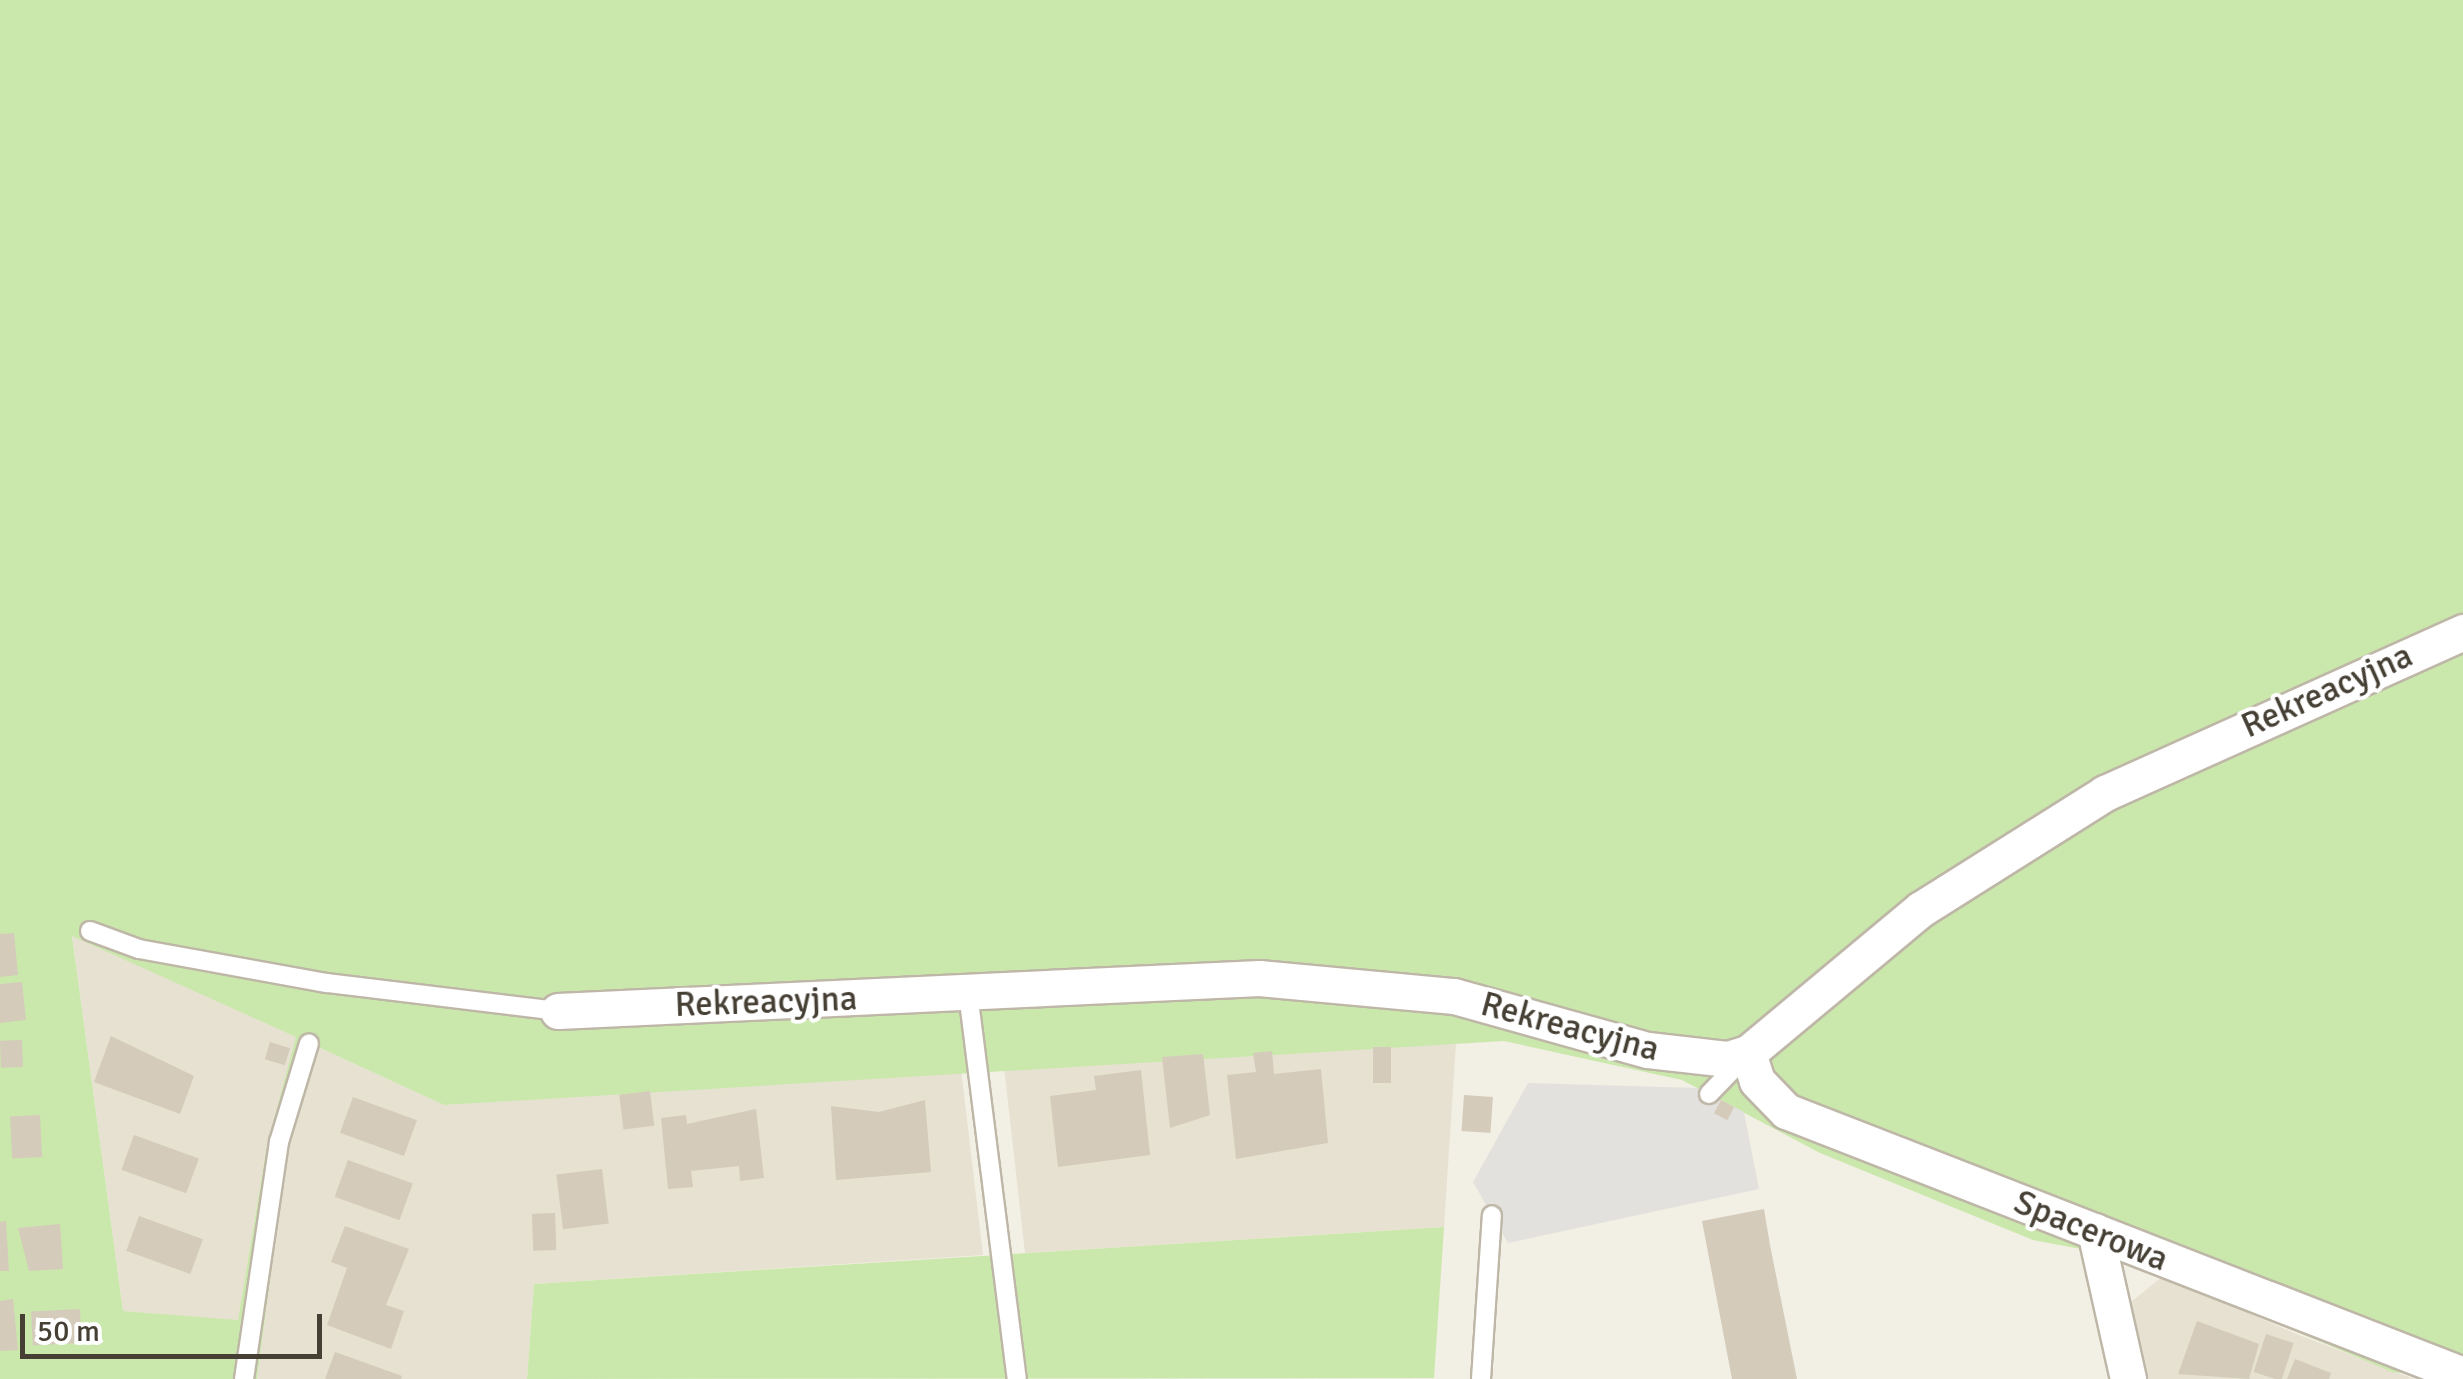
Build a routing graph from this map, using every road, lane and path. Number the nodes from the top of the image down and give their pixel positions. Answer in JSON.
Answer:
{"nodes":[{"id":1,"x":2463,"y":632,"type":"edge"},
{"id":2,"x":90,"y":930,"type":"dead end"},
{"id":3,"x":968,"y":993,"type":"junction"},
{"id":4,"x":558,"y":1010,"type":"joint"},
{"id":5,"x":309,"y":1043,"type":"dead end"},
{"id":6,"x":1748,"y":1053,"type":"junction"},
{"id":7,"x":1709,"y":1094,"type":"dead end"},
{"id":8,"x":1492,"y":1215,"type":"dead end"},
{"id":9,"x":2096,"y":1231,"type":"junction"},
{"id":10,"x":2463,"y":1376,"type":"edge"},
{"id":11,"x":244,"y":1379,"type":"edge"},
{"id":12,"x":1016,"y":1379,"type":"edge"},
{"id":13,"x":1481,"y":1379,"type":"edge"},
{"id":14,"x":2128,"y":1379,"type":"edge"}],
"edges":[{"from":1,"to":6,"type":"street","name":"Rekreacyjna"},
{"from":2,"to":4,"type":"lane"},
{"from":3,"to":4,"type":"street","name":"Rekreacyjna"},
{"from":3,"to":6,"type":"street","name":"Rekreacyjna"},
{"from":3,"to":12,"type":"lane"},
{"from":5,"to":11,"type":"lane"},
{"from":6,"to":7,"type":"lane"},
{"from":6,"to":9,"type":"street","name":"Spacerowa"},
{"from":8,"to":13,"type":"lane"},
{"from":9,"to":10,"type":"street","name":"Spacerowa"},
{"from":9,"to":14,"type":"street"}]}
